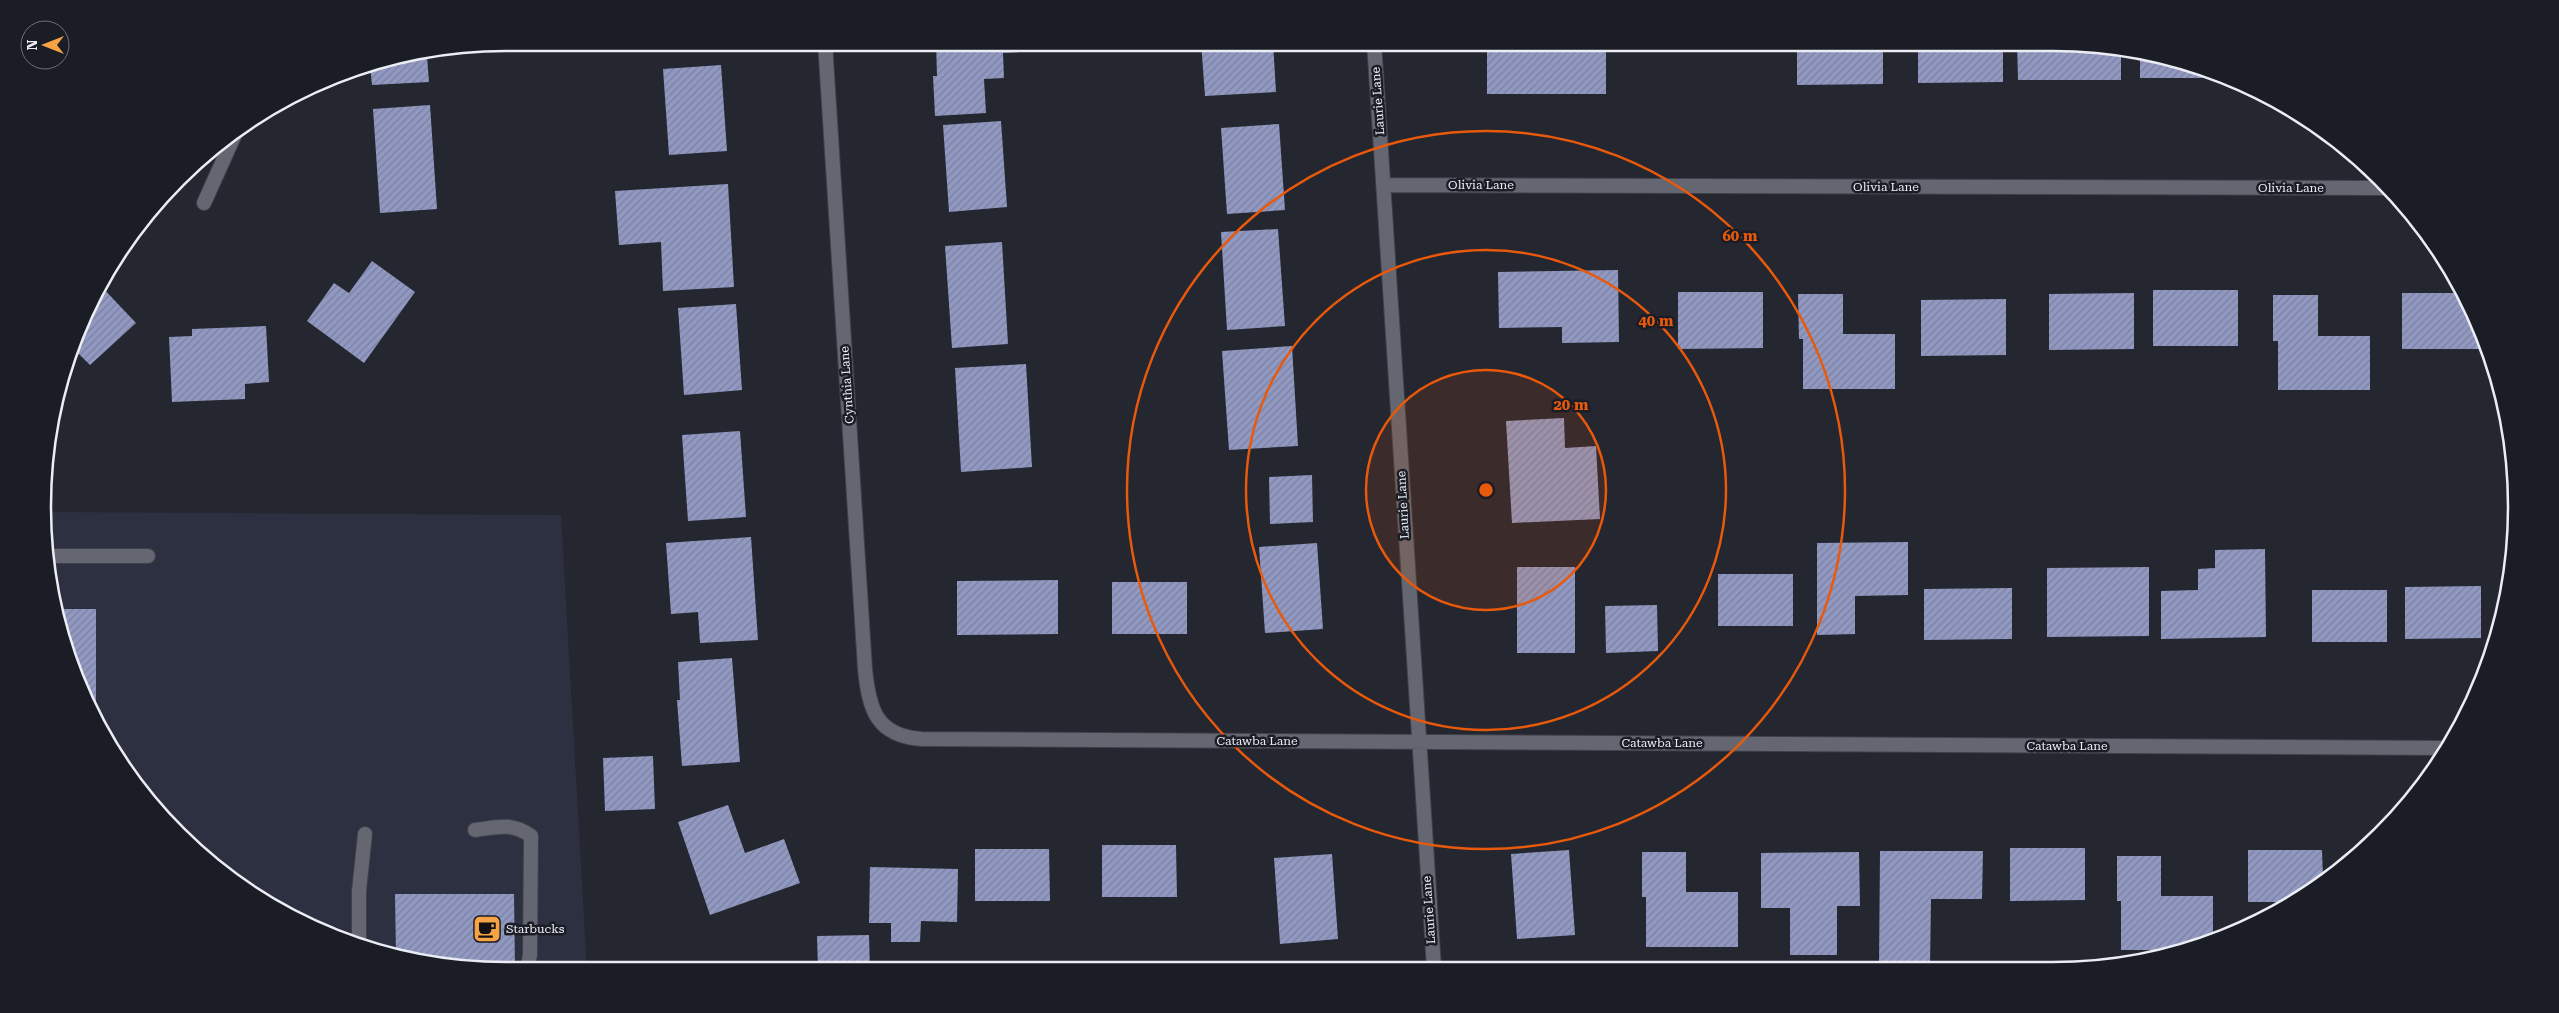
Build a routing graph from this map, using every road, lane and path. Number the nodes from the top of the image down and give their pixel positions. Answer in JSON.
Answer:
{"nodes":[{"id":1,"x":826,"y":51,"type":"edge"},
{"id":2,"x":1375,"y":51,"type":"edge"},
{"id":3,"x":231,"y":144,"type":"edge"},
{"id":4,"x":1384,"y":185,"type":"junction"},
{"id":5,"x":2377,"y":188,"type":"edge"},
{"id":6,"x":204,"y":203,"type":"dead end"},
{"id":7,"x":54,"y":556,"type":"edge"},
{"id":8,"x":148,"y":556,"type":"dead end"},
{"id":9,"x":882,"y":725,"type":"joint"},
{"id":10,"x":1418,"y":742,"type":"junction"},
{"id":11,"x":2438,"y":748,"type":"edge"},
{"id":12,"x":475,"y":830,"type":"dead end"},
{"id":13,"x":364,"y":834,"type":"dead end"},
{"id":14,"x":359,"y":938,"type":"edge"},
{"id":15,"x":529,"y":962,"type":"edge"},
{"id":16,"x":1434,"y":962,"type":"edge"}],
"edges":[{"from":1,"to":9,"type":"street","name":"Cynthia Lane"},
{"from":2,"to":4,"type":"street","name":"Laurie Lane"},
{"from":3,"to":6,"type":"street"},
{"from":4,"to":5,"type":"street","name":"Olivia Lane"},
{"from":4,"to":10,"type":"street","name":"Laurie Lane"},
{"from":7,"to":8,"type":"street"},
{"from":9,"to":10,"type":"street","name":"Catawba Lane"},
{"from":10,"to":11,"type":"street","name":"Catawba Lane"},
{"from":10,"to":16,"type":"street","name":"Laurie Lane"},
{"from":12,"to":15,"type":"street"},
{"from":13,"to":14,"type":"street"}]}
